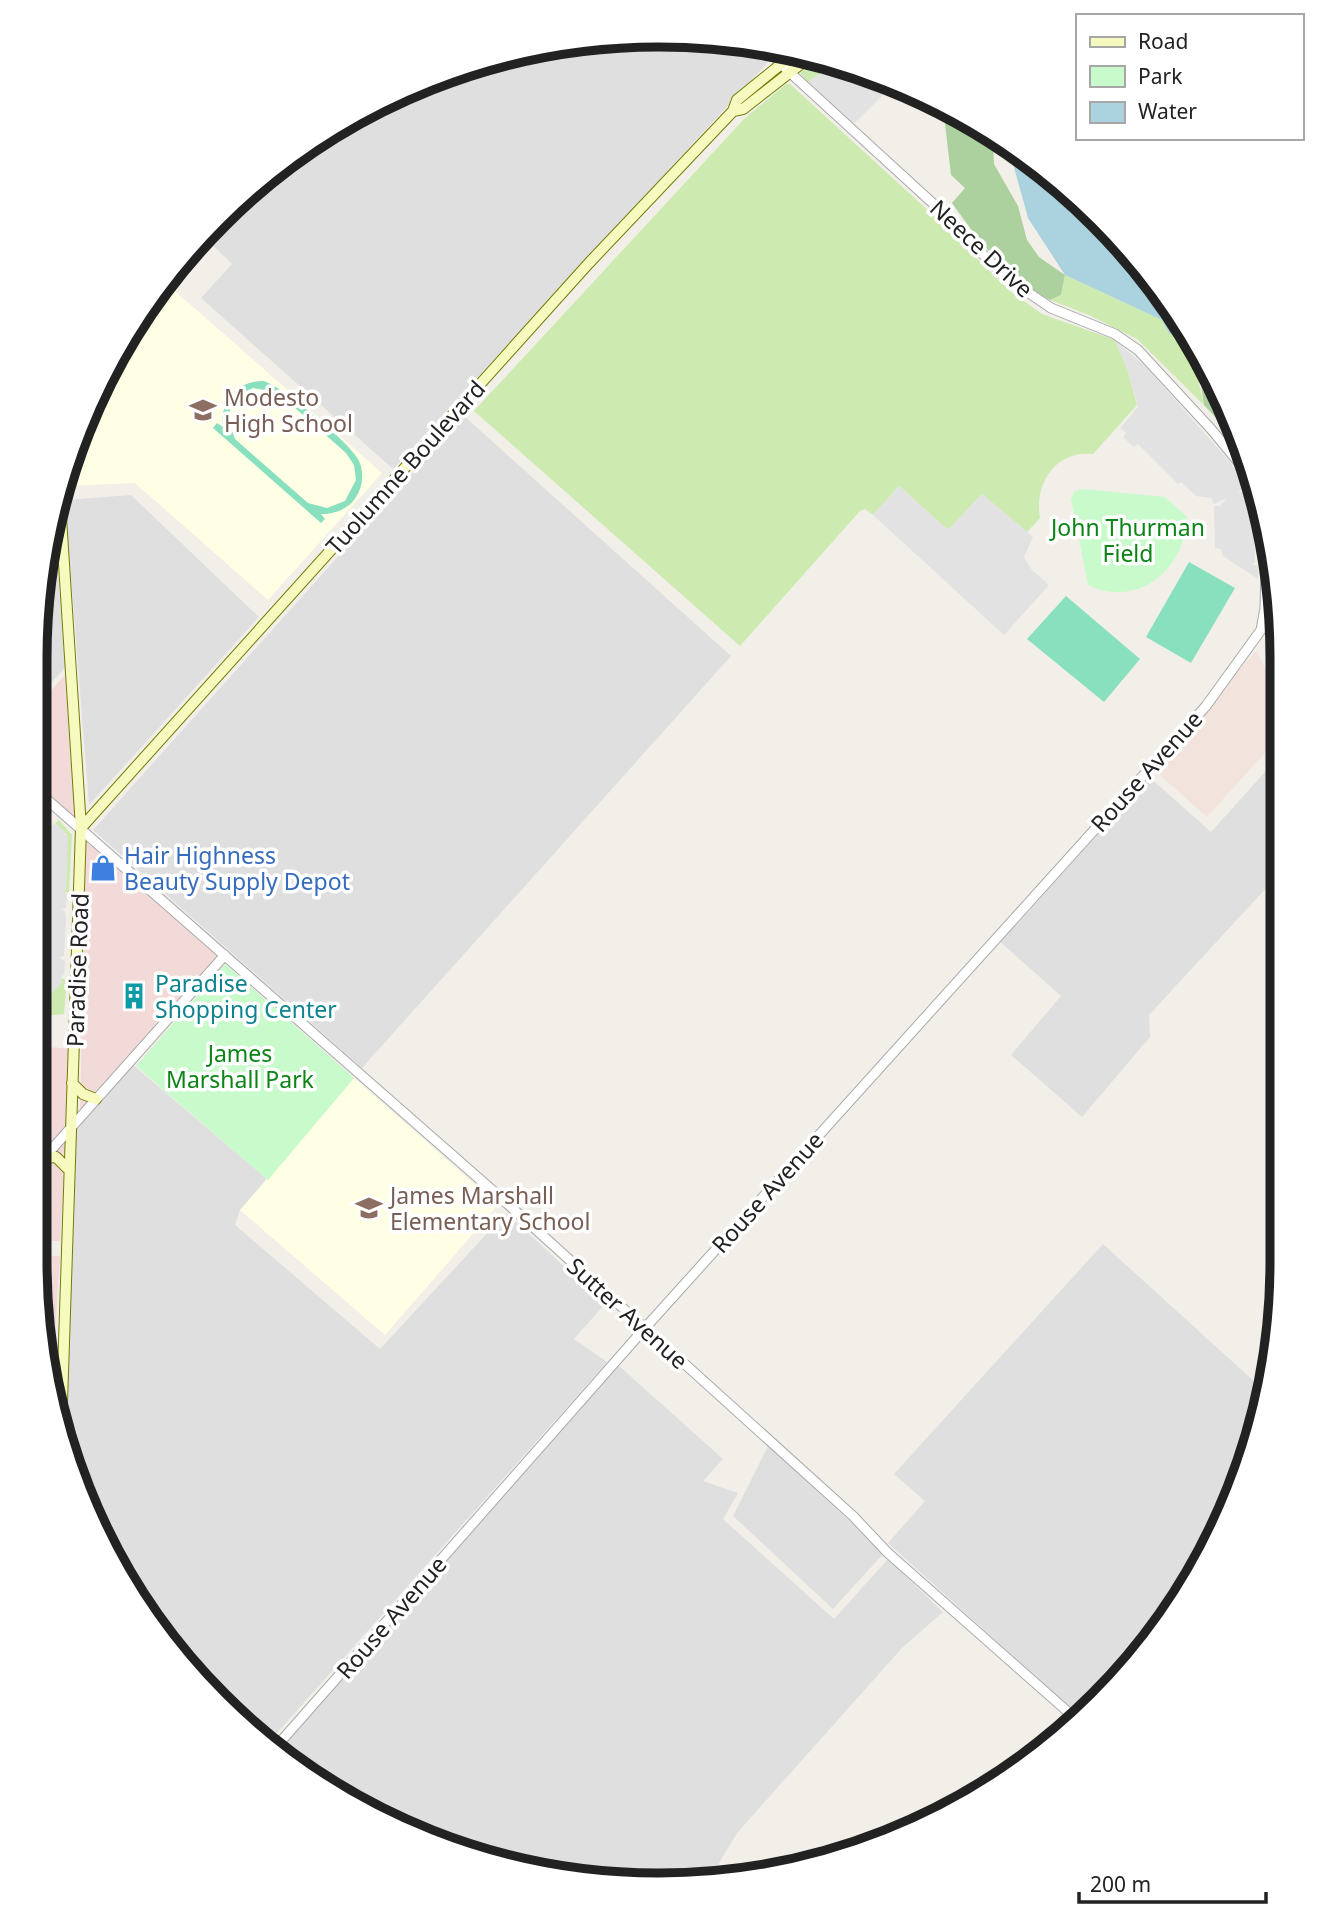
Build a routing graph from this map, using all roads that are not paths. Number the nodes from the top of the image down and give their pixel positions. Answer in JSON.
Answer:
{"nodes":[{"id":1,"x":786,"y":61,"type":"edge"},
{"id":2,"x":782,"y":64,"type":"junction"},
{"id":3,"x":801,"y":64,"type":"edge"},
{"id":4,"x":789,"y":74,"type":"junction"},
{"id":5,"x":733,"y":111,"type":"junction"},
{"id":6,"x":1236,"y":458,"type":"edge"},
{"id":7,"x":62,"y":527,"type":"edge"},
{"id":8,"x":1266,"y":586,"type":"edge"},
{"id":9,"x":47,"y":799,"type":"edge"},
{"id":10,"x":82,"y":828,"type":"junction"},
{"id":11,"x":225,"y":955,"type":"junction"},
{"id":12,"x":72,"y":1083,"type":"junction"},
{"id":13,"x":96,"y":1099,"type":"junction"},
{"id":14,"x":70,"y":1130,"type":"junction"},
{"id":15,"x":47,"y":1155,"type":"edge"},
{"id":16,"x":47,"y":1158,"type":"edge"},
{"id":17,"x":68,"y":1169,"type":"junction"},
{"id":18,"x":645,"y":1328,"type":"junction"},
{"id":19,"x":62,"y":1394,"type":"edge"},
{"id":20,"x":1070,"y":1714,"type":"edge"},
{"id":21,"x":281,"y":1742,"type":"edge"}],
"edges":[{"from":1,"to":2,"type":"main road","name":"Tuolumne Boulevard"},
{"from":2,"to":4,"type":"street","name":"Neece Drive"},
{"from":2,"to":5,"type":"main road","name":"Tuolumne Boulevard"},
{"from":3,"to":4,"type":"main road","name":"Tuolumne Boulevard"},
{"from":4,"to":5,"type":"main road","name":"Tuolumne Boulevard"},
{"from":4,"to":6,"type":"street","name":"Neece Drive"},
{"from":5,"to":10,"type":"main road","name":"Tuolumne Boulevard"},
{"from":7,"to":10,"type":"main road","name":"Paradise Road"},
{"from":8,"to":18,"type":"street","name":"Rouse Avenue"},
{"from":9,"to":10,"type":"street","name":"Sutter Avenue"},
{"from":10,"to":11,"type":"street","name":"Sutter Avenue"},
{"from":10,"to":12,"type":"main road","name":"Paradise Road"},
{"from":11,"to":13,"type":"street"},
{"from":11,"to":18,"type":"street","name":"Sutter Avenue"},
{"from":12,"to":13,"type":"main road"},
{"from":12,"to":14,"type":"main road","name":"Paradise Road"},
{"from":13,"to":14,"type":"street"},
{"from":14,"to":15,"type":"street"},
{"from":14,"to":17,"type":"main road","name":"Paradise Road"},
{"from":16,"to":17,"type":"main road"},
{"from":17,"to":19,"type":"main road","name":"Paradise Road"},
{"from":18,"to":20,"type":"street","name":"Sutter Avenue"},
{"from":18,"to":21,"type":"street","name":"Rouse Avenue"}]}
